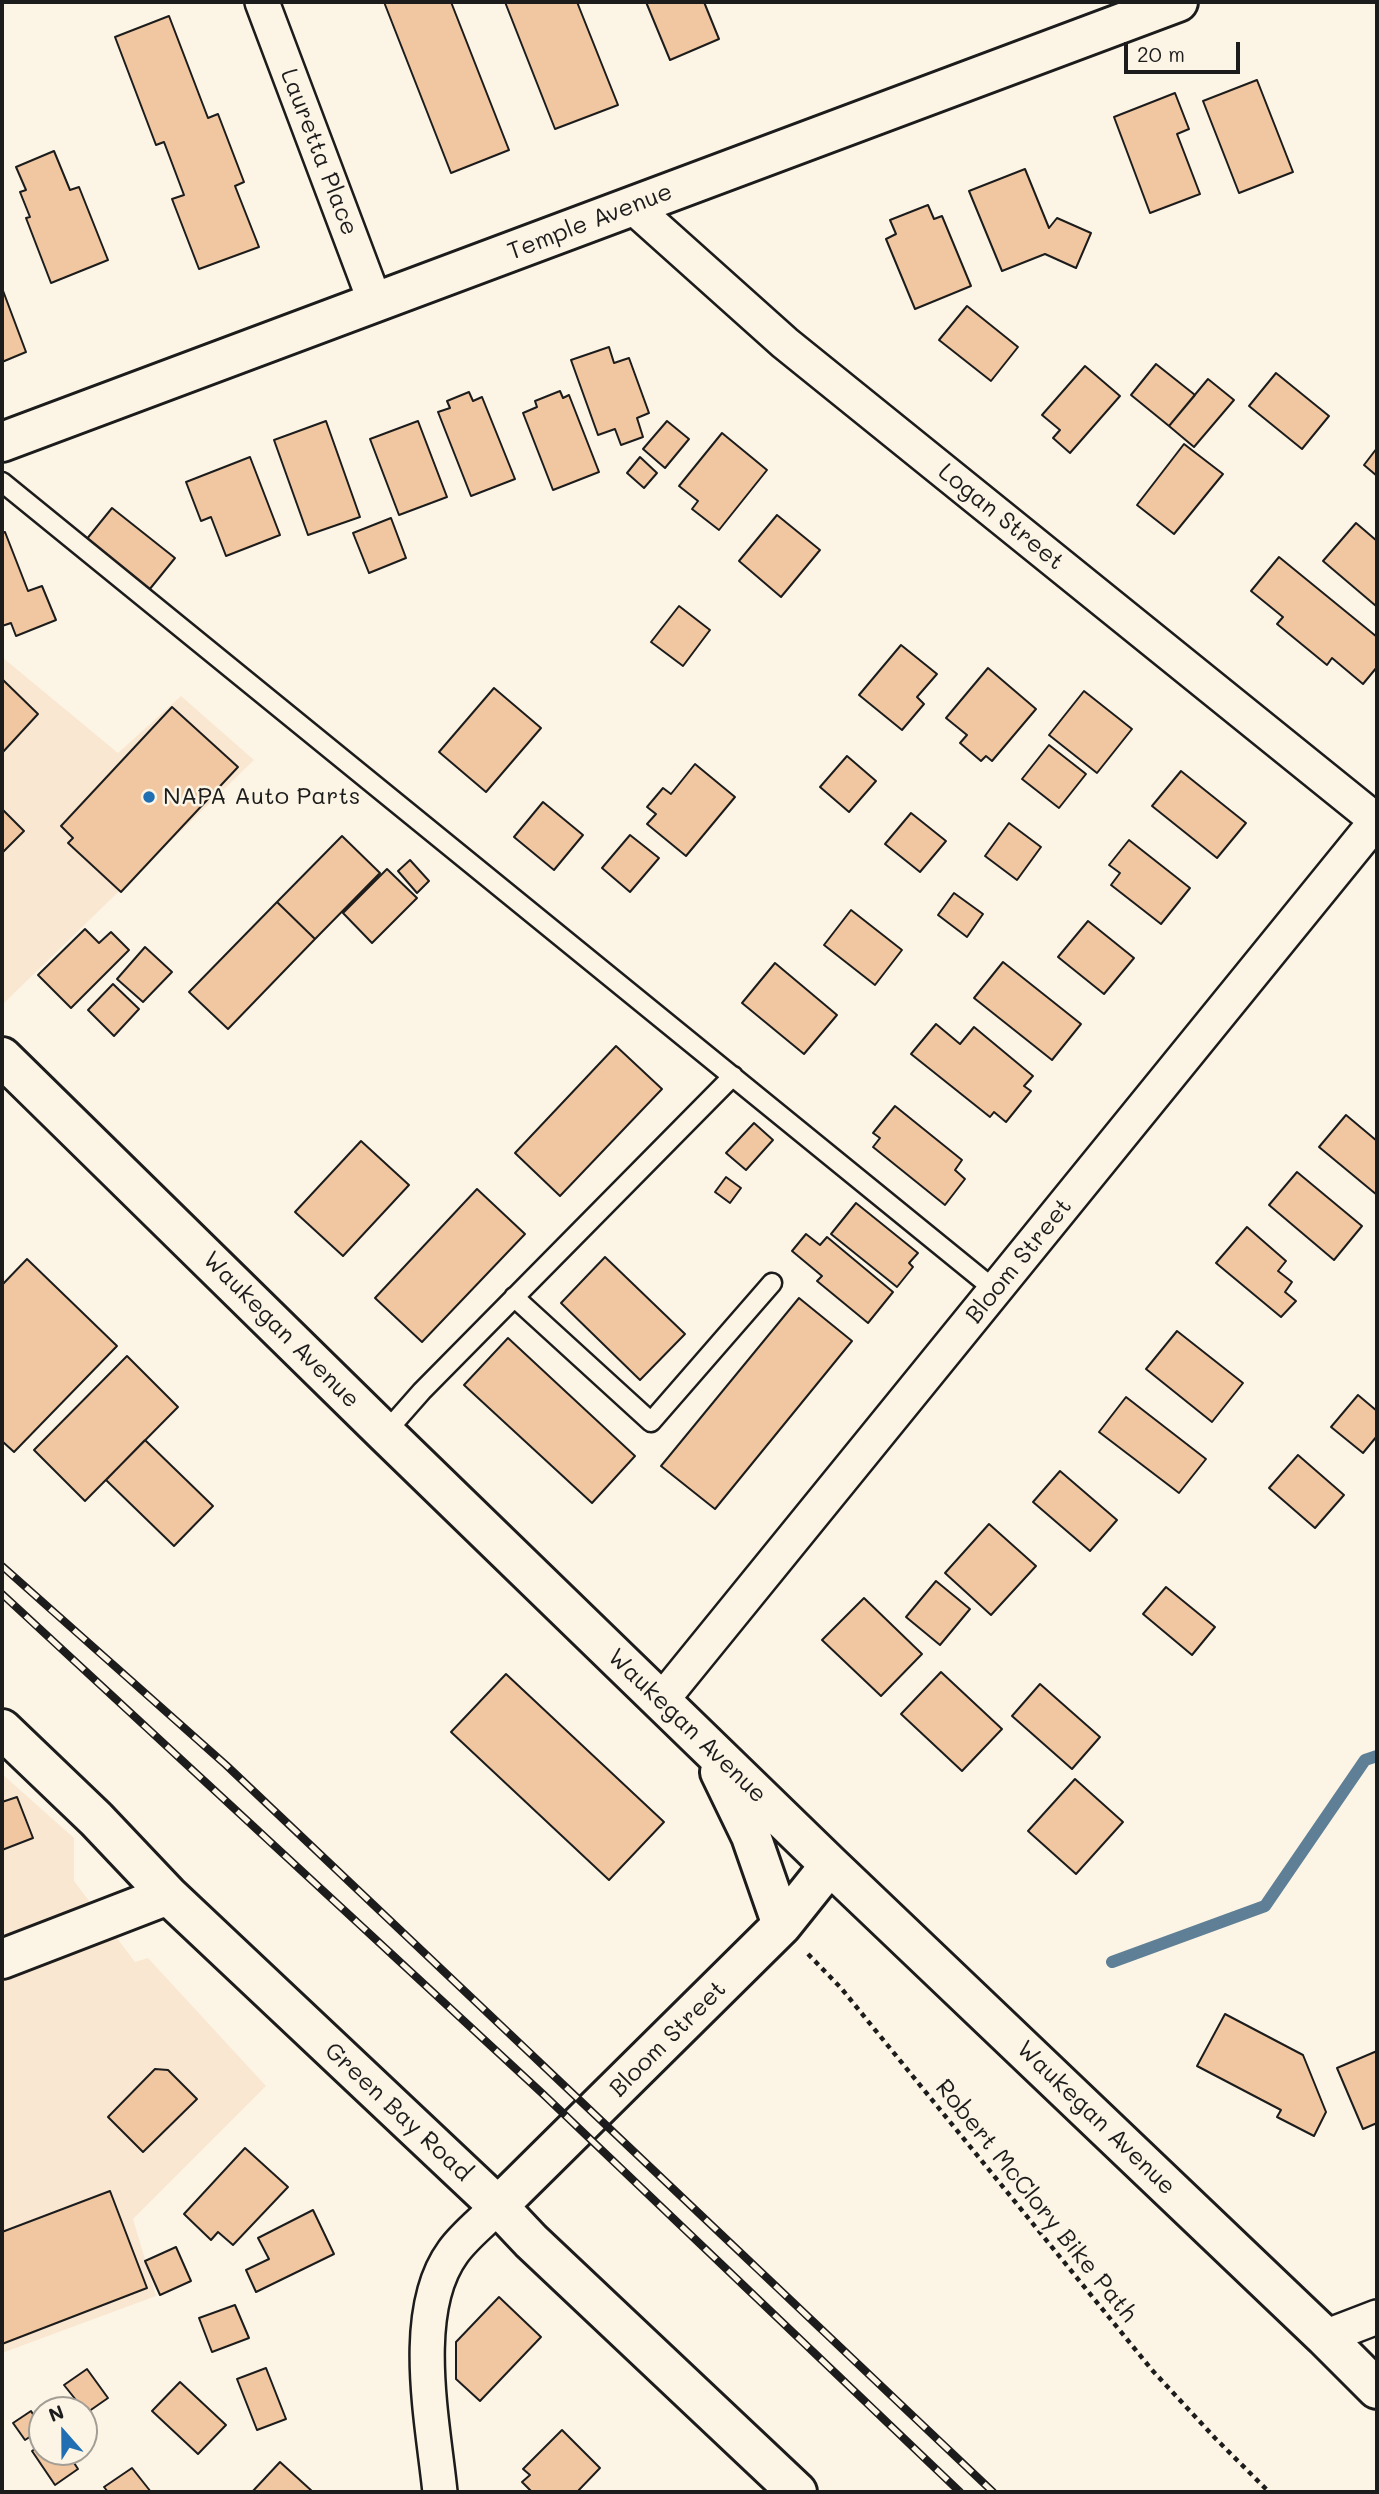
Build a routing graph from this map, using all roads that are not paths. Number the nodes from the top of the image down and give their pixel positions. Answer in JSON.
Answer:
{"nodes":[{"id":1,"x":262,"y":2,"type":"edge"},
{"id":2,"x":1178,"y":2,"type":"edge"},
{"id":3,"x":632,"y":206,"type":"junction"},
{"id":4,"x":375,"y":302,"type":"junction"},
{"id":5,"x":2,"y":442,"type":"edge"},
{"id":6,"x":2,"y":482,"type":"edge"},
{"id":7,"x":1377,"y":820,"type":"edge"},
{"id":8,"x":2,"y":1057,"type":"edge"},
{"id":9,"x":733,"y":1076,"type":"junction"},
{"id":10,"x":772,"y":1283,"type":"dead end"},
{"id":11,"x":995,"y":1290,"type":"junction"},
{"id":12,"x":514,"y":1297,"type":"junction"},
{"id":13,"x":385,"y":1433,"type":"junction"},
{"id":14,"x":661,"y":1701,"type":"junction"},
{"id":15,"x":2,"y":1729,"type":"edge"},
{"id":16,"x":697,"y":1736,"type":"junction"},
{"id":17,"x":830,"y":1865,"type":"junction"},
{"id":18,"x":167,"y":1895,"type":"junction"},
{"id":19,"x":782,"y":1925,"type":"junction"},
{"id":20,"x":2,"y":1959,"type":"edge"},
{"id":21,"x":498,"y":2206,"type":"junction"},
{"id":22,"x":1377,"y":2317,"type":"edge"},
{"id":23,"x":1325,"y":2337,"type":"junction"},
{"id":24,"x":1377,"y":2389,"type":"edge"},
{"id":25,"x":440,"y":2492,"type":"edge"},
{"id":26,"x":797,"y":2492,"type":"edge"}],
"edges":[{"from":1,"to":4,"type":"street","name":"Lauretta Place"},
{"from":2,"to":3,"type":"main road","name":"Temple Avenue"},
{"from":3,"to":4,"type":"main road","name":"Temple Avenue"},
{"from":3,"to":7,"type":"street","name":"Logan Street"},
{"from":4,"to":5,"type":"main road","name":"Temple Avenue"},
{"from":6,"to":9,"type":"lane"},
{"from":7,"to":11,"type":"street","name":"Bloom Street"},
{"from":8,"to":13,"type":"main road","name":"Waukegan Avenue"},
{"from":9,"to":11,"type":"lane"},
{"from":9,"to":12,"type":"lane"},
{"from":10,"to":12,"type":"lane"},
{"from":11,"to":14,"type":"street","name":"Bloom Street"},
{"from":12,"to":13,"type":"lane"},
{"from":13,"to":14,"type":"main road","name":"Waukegan Avenue"},
{"from":14,"to":16,"type":"main road","name":"Waukegan Avenue"},
{"from":15,"to":18,"type":"main road","name":"Green Bay Road"},
{"from":16,"to":17,"type":"main road","name":"Waukegan Avenue"},
{"from":16,"to":19,"type":"main road"},
{"from":17,"to":19,"type":"main road","name":"Bloom Street"},
{"from":17,"to":23,"type":"main road","name":"Waukegan Avenue"},
{"from":18,"to":20,"type":"main road"},
{"from":18,"to":21,"type":"main road","name":"Green Bay Road"},
{"from":19,"to":21,"type":"main road","name":"Bloom Street"},
{"from":21,"to":25,"type":"street"},
{"from":21,"to":26,"type":"main road","name":"Green Bay Road"},
{"from":22,"to":23,"type":"street"},
{"from":23,"to":24,"type":"main road","name":"Waukegan Avenue"}]}
